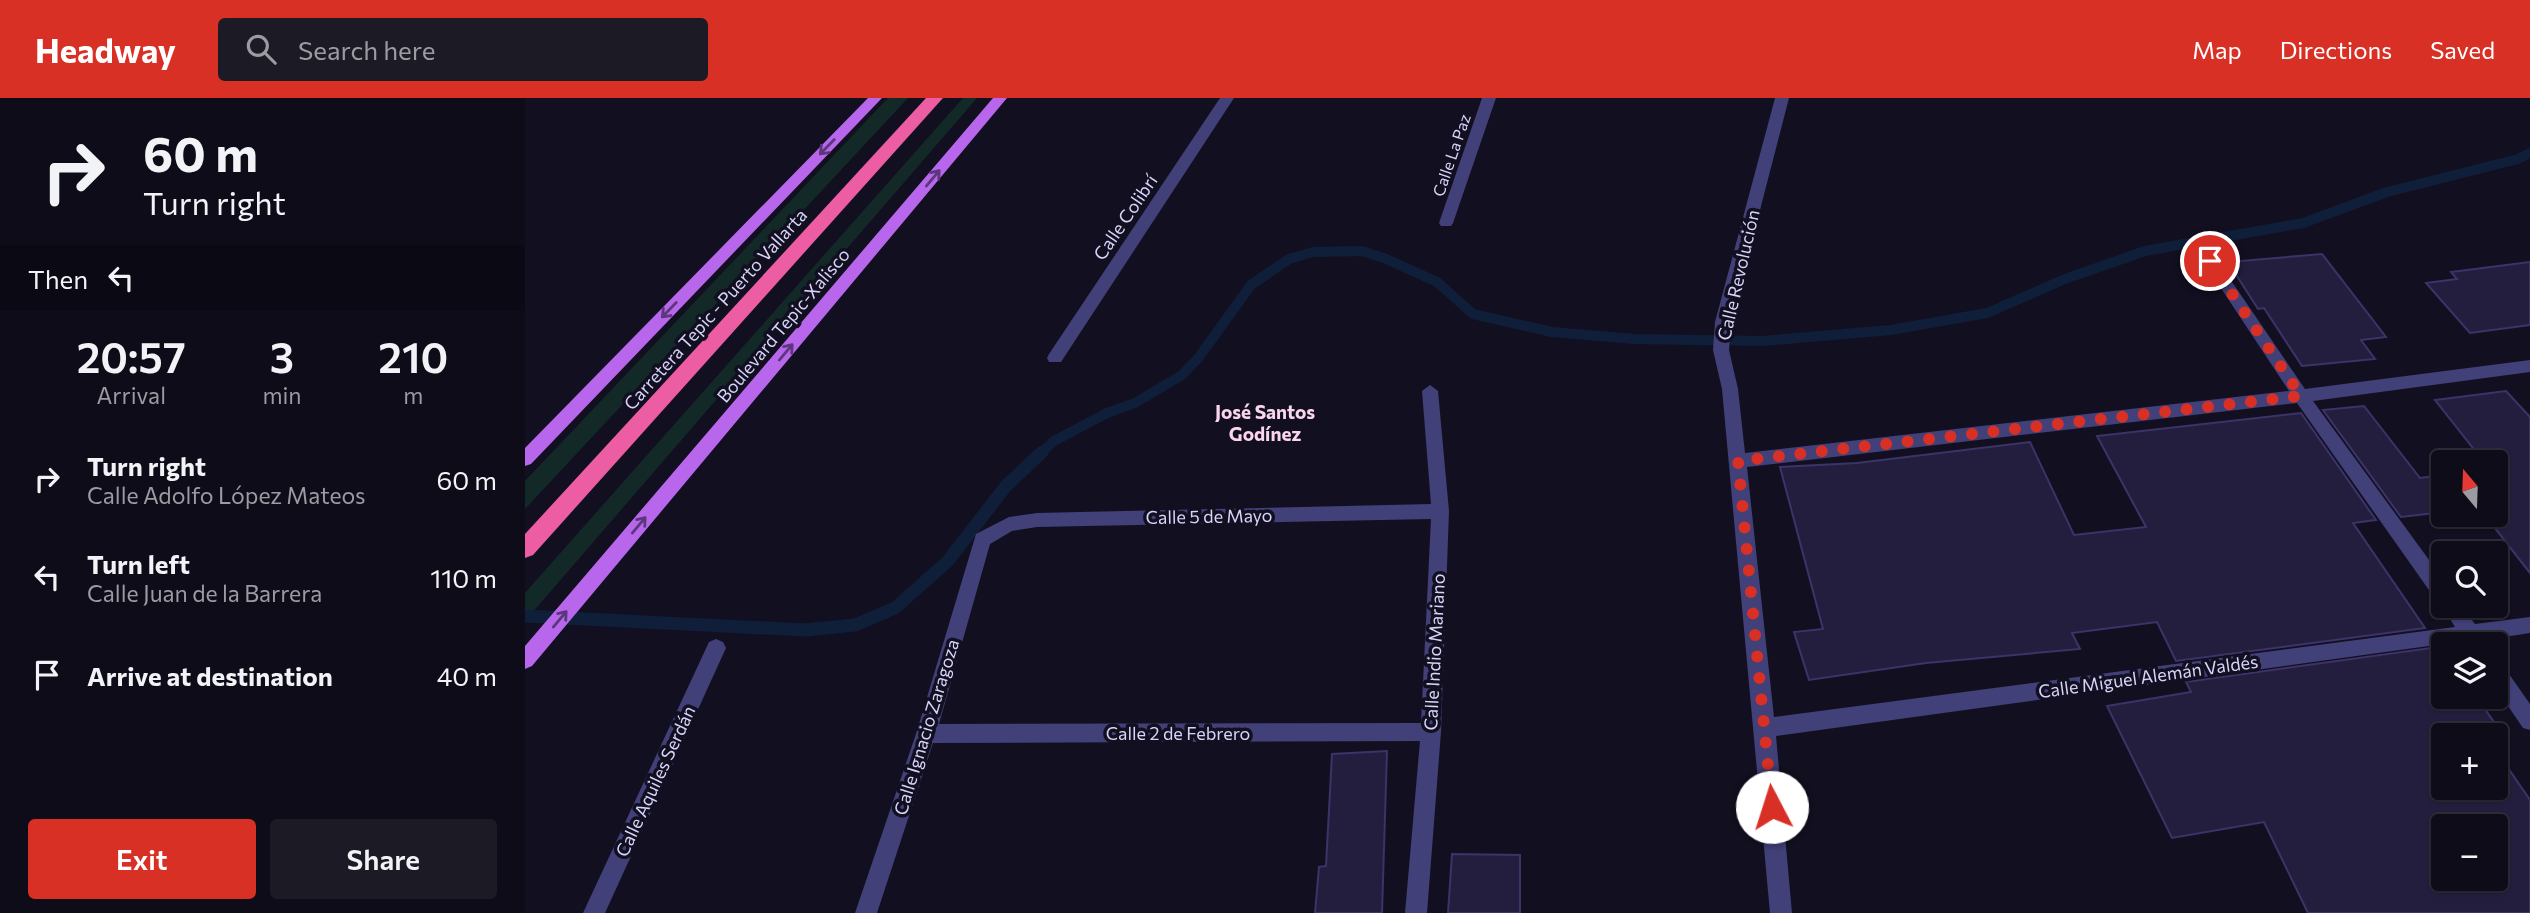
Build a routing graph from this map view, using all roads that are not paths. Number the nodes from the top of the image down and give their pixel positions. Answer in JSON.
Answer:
{"nodes":[{"id":1,"x":875,"y":98,"type":"edge"},
{"id":2,"x":936,"y":98,"type":"edge"},
{"id":3,"x":1000,"y":98,"type":"edge"},
{"id":4,"x":1227,"y":98,"type":"edge"},
{"id":5,"x":1489,"y":98,"type":"edge"},
{"id":6,"x":1781,"y":98,"type":"edge"},
{"id":7,"x":1445,"y":223,"type":"dead end"},
{"id":8,"x":2210,"y":261,"type":"dead end"},
{"id":9,"x":1055,"y":358,"type":"dead end"},
{"id":10,"x":2530,"y":366,"type":"edge"},
{"id":11,"x":1430,"y":391,"type":"dead end"},
{"id":12,"x":2301,"y":396,"type":"junction"},
{"id":13,"x":525,"y":459,"type":"edge"},
{"id":14,"x":1738,"y":461,"type":"junction"},
{"id":15,"x":1440,"y":511,"type":"junction"},
{"id":16,"x":982,"y":539,"type":"joint"},
{"id":17,"x":525,"y":549,"type":"edge"},
{"id":18,"x":2431,"y":577,"type":"edge"},
{"id":19,"x":2530,"y":625,"type":"edge"},
{"id":20,"x":2500,"y":632,"type":"edge"},
{"id":21,"x":2431,"y":643,"type":"edge"},
{"id":22,"x":716,"y":648,"type":"dead end"},
{"id":23,"x":525,"y":660,"type":"edge"},
{"id":24,"x":2508,"y":689,"type":"edge"},
{"id":25,"x":2530,"y":721,"type":"edge"},
{"id":26,"x":1765,"y":727,"type":"junction"},
{"id":27,"x":1431,"y":732,"type":"junction"},
{"id":28,"x":926,"y":734,"type":"junction"},
{"id":29,"x":594,"y":913,"type":"edge"},
{"id":30,"x":866,"y":913,"type":"edge"},
{"id":31,"x":1416,"y":913,"type":"edge"},
{"id":32,"x":1781,"y":913,"type":"edge"}],
"edges":[{"from":1,"to":13,"type":"main road","one_way":true},
{"from":2,"to":17,"type":"highway","name":"Carretera Tepic - Puerto Vallarta"},
{"from":23,"to":3,"type":"main road","name":"Boulevard Tepic-Xalisco","one_way":true},
{"from":4,"to":9,"type":"street","name":"Calle Colibrí"},
{"from":5,"to":7,"type":"street","name":"Calle La Paz"},
{"from":6,"to":14,"type":"street","name":"Calle Revolución"},
{"from":8,"to":12,"type":"street"},
{"from":10,"to":12,"type":"street"},
{"from":11,"to":15,"type":"street","name":"Calle Indio Mariano"},
{"from":12,"to":14,"type":"street"},
{"from":12,"to":18,"type":"street"},
{"from":14,"to":26,"type":"street","name":"Calle Revolución"},
{"from":15,"to":16,"type":"street","name":"Calle 5 de Mayo"},
{"from":15,"to":27,"type":"street","name":"Calle Indio Mariano"},
{"from":16,"to":28,"type":"street","name":"Calle Ignacio Zaragoza"},
{"from":19,"to":20,"type":"street","name":"Calle Miguel Alemán Valdés"},
{"from":21,"to":26,"type":"street","name":"Calle Miguel Alemán Valdés"},
{"from":22,"to":29,"type":"street","name":"Calle Aquiles Serdán"},
{"from":24,"to":25,"type":"street"},
{"from":26,"to":32,"type":"street","name":"Calle Revolución"},
{"from":27,"to":28,"type":"street","name":"Calle 2 de Febrero"},
{"from":27,"to":31,"type":"street","name":"Calle Indio Mariano"},
{"from":28,"to":30,"type":"street","name":"Calle Ignacio Zaragoza"}]}
